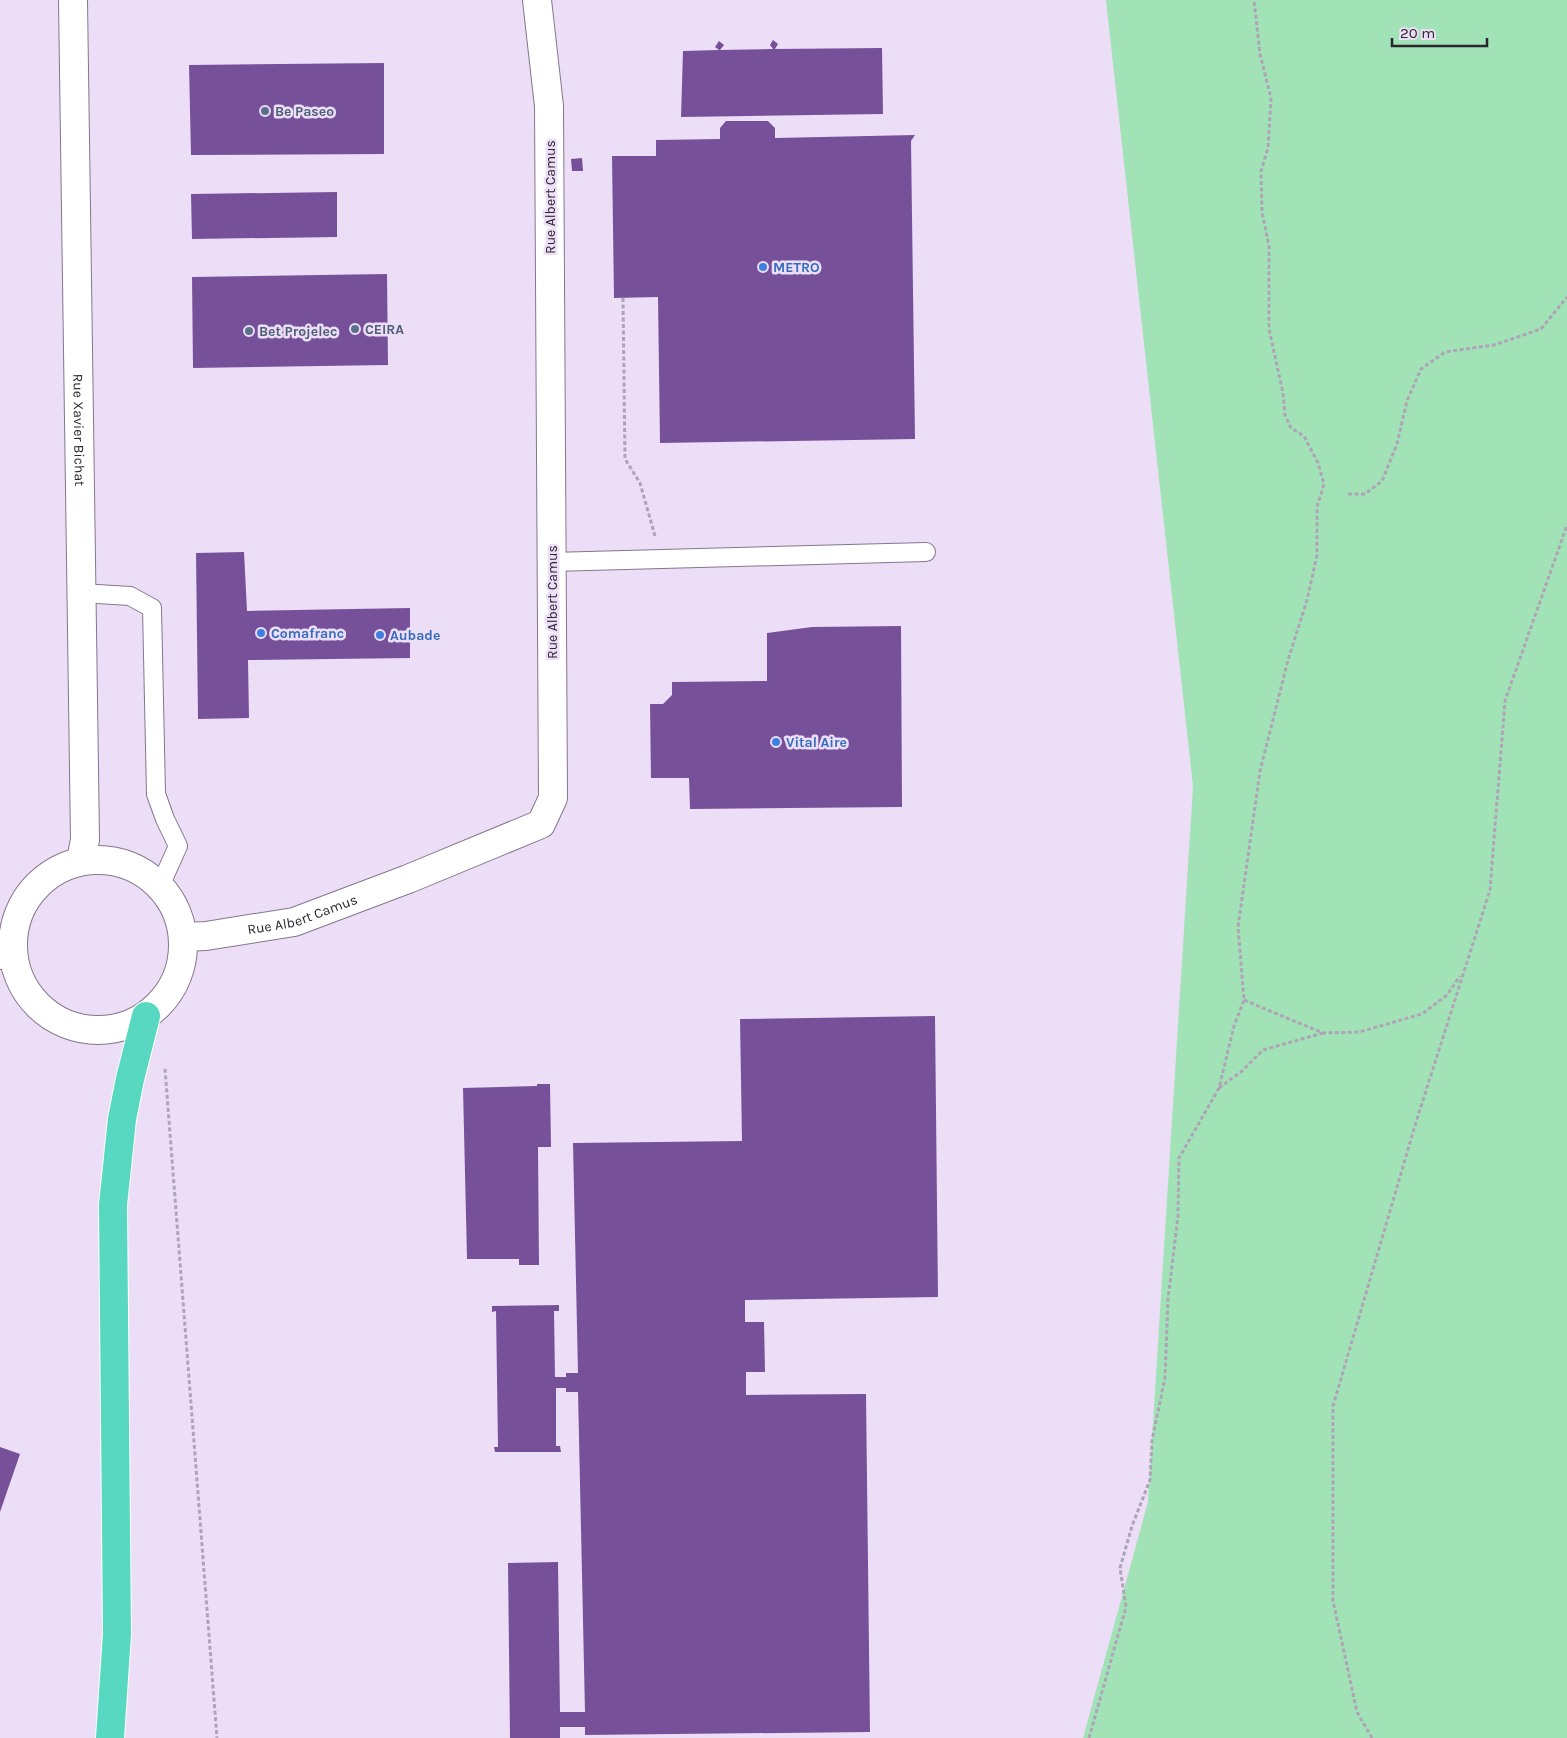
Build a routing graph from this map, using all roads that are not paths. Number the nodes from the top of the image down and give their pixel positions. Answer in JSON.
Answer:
{"nodes":[{"id":1,"x":73,"y":0,"type":"edge"},
{"id":2,"x":537,"y":0,"type":"edge"},
{"id":3,"x":926,"y":552,"type":"dead end"},
{"id":4,"x":551,"y":562,"type":"junction"},
{"id":5,"x":81,"y":593,"type":"junction"},
{"id":6,"x":81,"y":860,"type":"junction"},
{"id":7,"x":160,"y":886,"type":"junction"},
{"id":8,"x":183,"y":937,"type":"junction"},
{"id":9,"x":6,"y":953,"type":"edge"},
{"id":10,"x":146,"y":1016,"type":"junction"},
{"id":11,"x":110,"y":1738,"type":"edge"}],
"edges":[{"from":1,"to":5,"type":"main road","name":"Rue Xavier Bichat"},
{"from":2,"to":4,"type":"main road","name":"Rue Albert Camus"},
{"from":3,"to":4,"type":"lane"},
{"from":4,"to":8,"type":"main road","name":"Rue Albert Camus"},
{"from":5,"to":6,"type":"main road","name":"Rue Xavier Bichat"},
{"from":5,"to":7,"type":"lane"},
{"from":6,"to":7,"type":"main road"},
{"from":6,"to":9,"type":"main road"},
{"from":7,"to":8,"type":"main road"},
{"from":8,"to":10,"type":"main road"},
{"from":9,"to":10,"type":"main road"},
{"from":10,"to":11,"type":"highway"}]}
